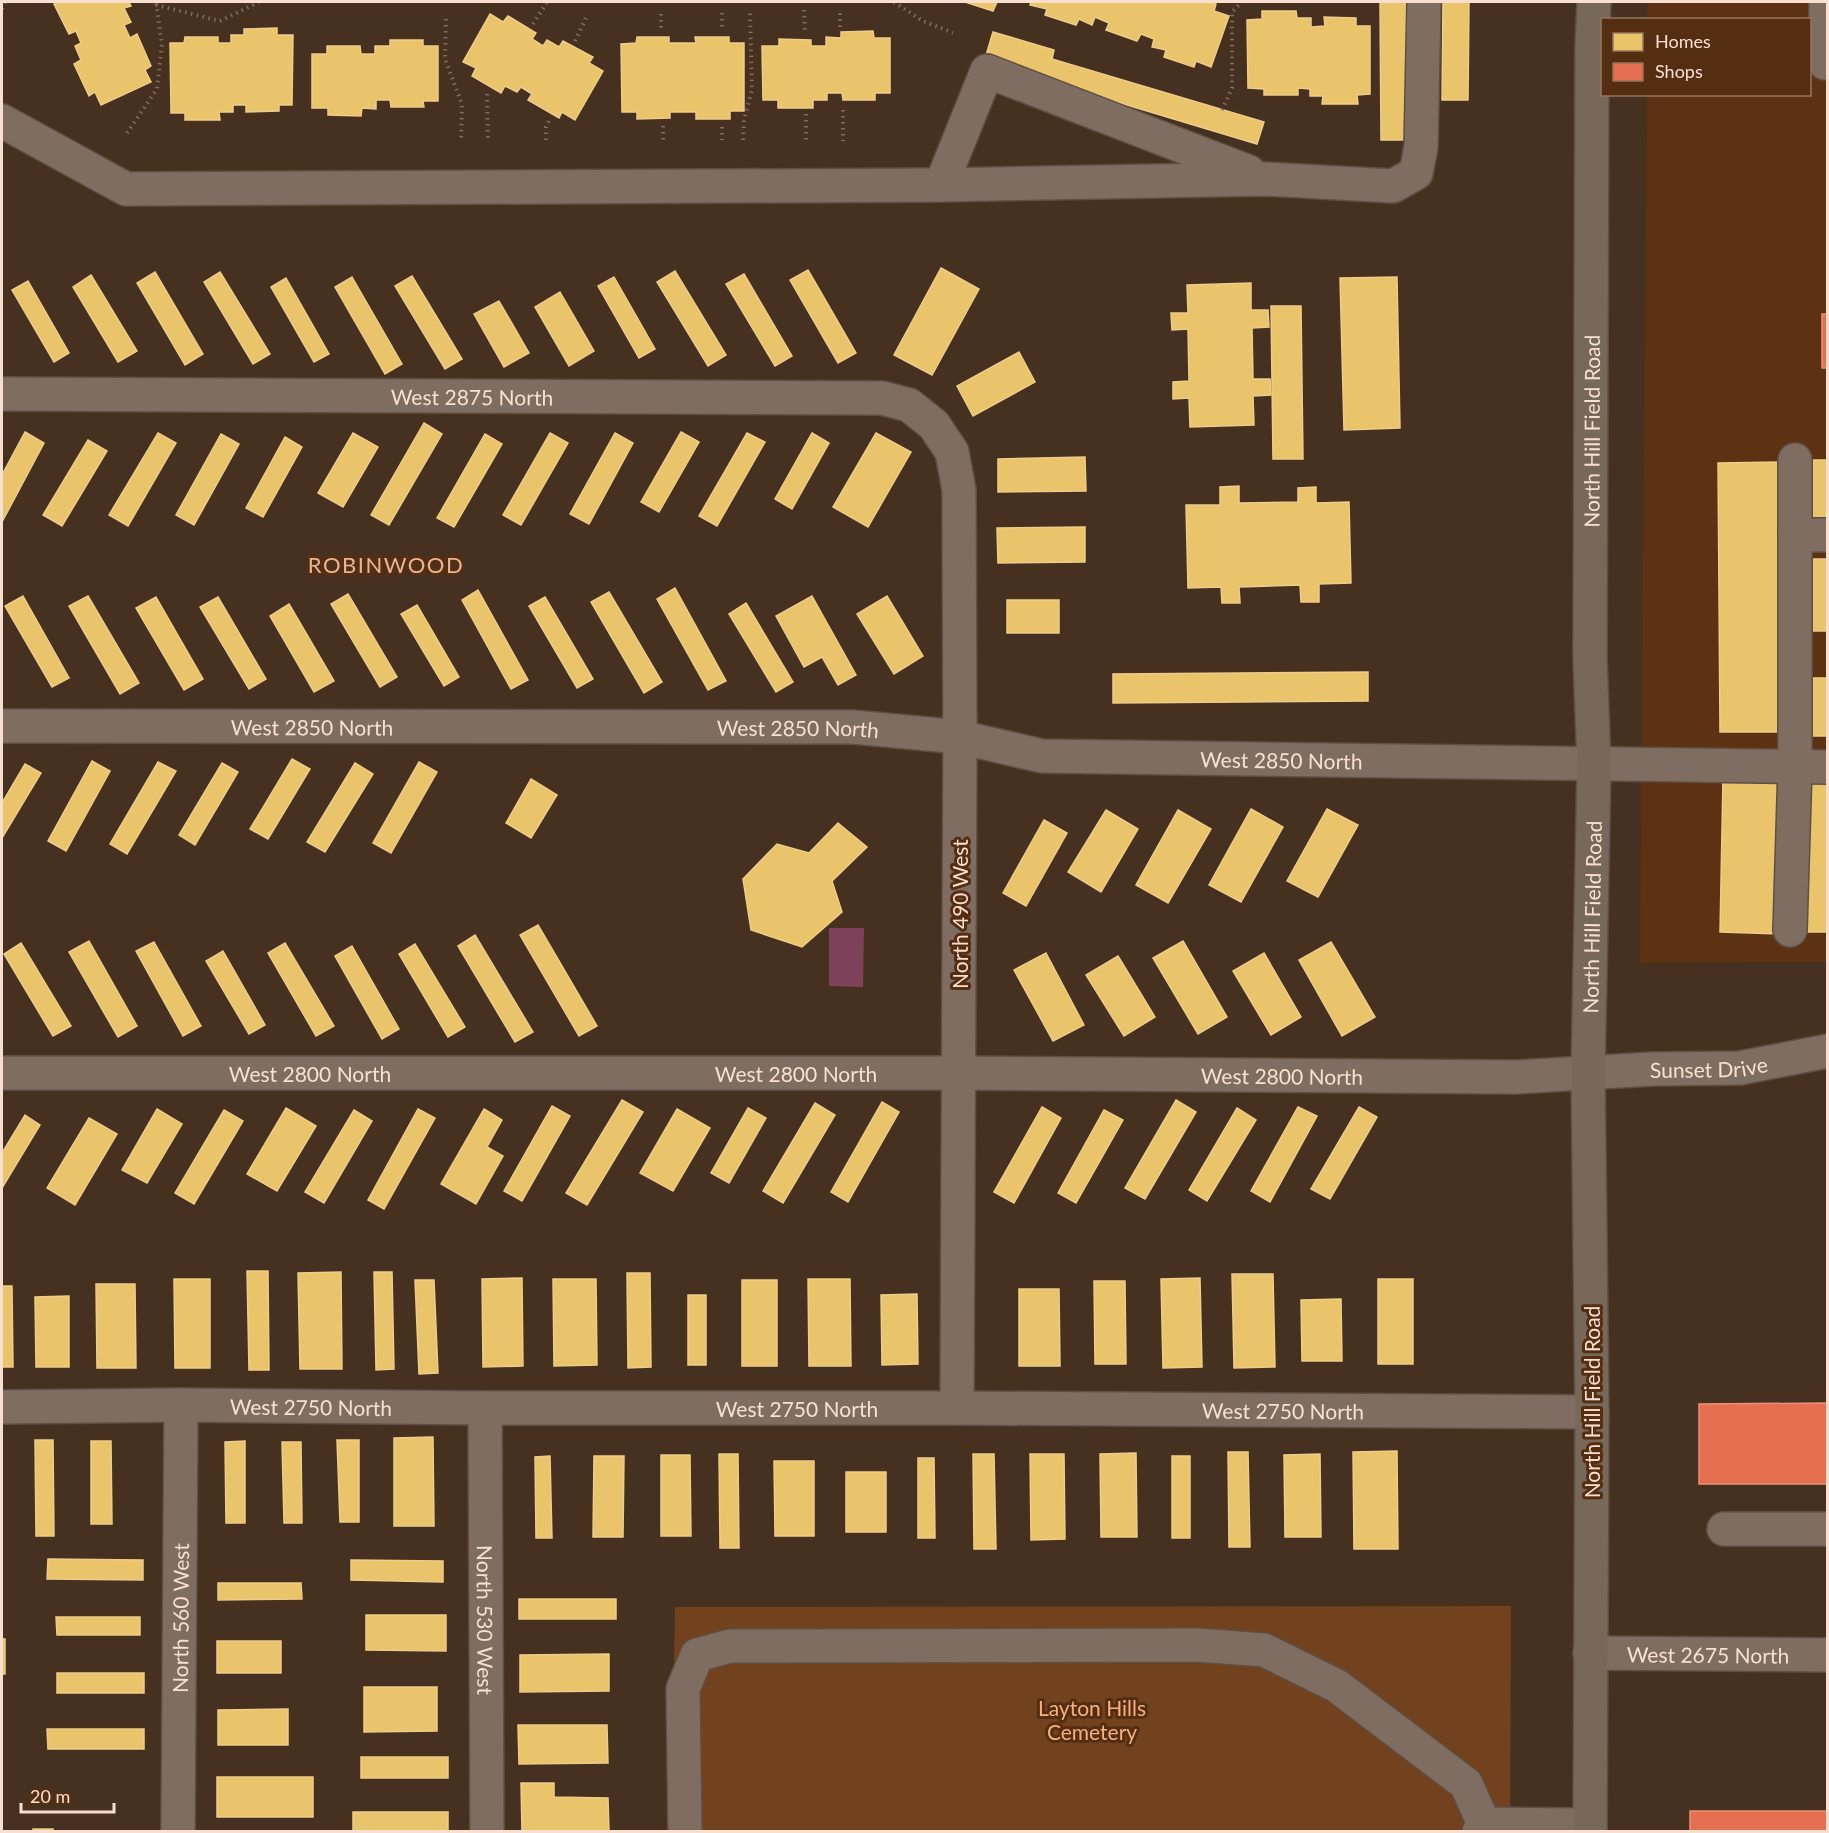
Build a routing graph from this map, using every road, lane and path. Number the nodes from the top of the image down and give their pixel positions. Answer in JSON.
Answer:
{"nodes":[{"id":1,"x":5,"y":2,"type":"edge"},
{"id":2,"x":259,"y":2,"type":"edge"},
{"id":3,"x":547,"y":2,"type":"edge"},
{"id":4,"x":894,"y":2,"type":"edge"},
{"id":5,"x":1242,"y":2,"type":"edge"},
{"id":6,"x":1424,"y":2,"type":"edge"},
{"id":7,"x":1594,"y":2,"type":"edge"},
{"id":8,"x":1826,"y":2,"type":"edge"},
{"id":9,"x":156,"y":3,"type":"edge"},
{"id":10,"x":2,"y":9,"type":"edge"},
{"id":11,"x":840,"y":9,"type":"dead end"},
{"id":12,"x":804,"y":10,"type":"dead end"},
{"id":13,"x":750,"y":12,"type":"dead end"},
{"id":14,"x":722,"y":13,"type":"dead end"},
{"id":15,"x":661,"y":14,"type":"dead end"},
{"id":16,"x":587,"y":16,"type":"dead end"},
{"id":17,"x":446,"y":19,"type":"dead end"},
{"id":18,"x":533,"y":24,"type":"dead end"},
{"id":19,"x":840,"y":27,"type":"dead end"},
{"id":20,"x":722,"y":29,"type":"dead end"},
{"id":21,"x":661,"y":30,"type":"dead end"},
{"id":22,"x":805,"y":33,"type":"dead end"},
{"id":23,"x":953,"y":33,"type":"dead end"},
{"id":24,"x":575,"y":41,"type":"dead end"},
{"id":25,"x":1597,"y":47,"type":"edge"},
{"id":26,"x":1821,"y":63,"type":"edge"},
{"id":27,"x":487,"y":94,"type":"dead end"},
{"id":28,"x":843,"y":110,"type":"dead end"},
{"id":29,"x":1222,"y":110,"type":"dead end"},
{"id":30,"x":806,"y":114,"type":"dead end"},
{"id":31,"x":2,"y":121,"type":"edge"},
{"id":32,"x":549,"y":121,"type":"dead end"},
{"id":33,"x":663,"y":126,"type":"dead end"},
{"id":34,"x":723,"y":127,"type":"dead end"},
{"id":35,"x":127,"y":133,"type":"dead end"},
{"id":36,"x":461,"y":140,"type":"dead end"},
{"id":37,"x":488,"y":140,"type":"dead end"},
{"id":38,"x":546,"y":140,"type":"dead end"},
{"id":39,"x":663,"y":140,"type":"dead end"},
{"id":40,"x":723,"y":140,"type":"dead end"},
{"id":41,"x":743,"y":140,"type":"dead end"},
{"id":42,"x":806,"y":141,"type":"dead end"},
{"id":43,"x":843,"y":141,"type":"dead end"},
{"id":44,"x":1266,"y":179,"type":"junction"},
{"id":45,"x":941,"y":184,"type":"junction"},
{"id":46,"x":2,"y":394,"type":"edge"},
{"id":47,"x":934,"y":425,"type":"joint"},
{"id":48,"x":1794,"y":460,"type":"dead end"},
{"id":49,"x":1794,"y":535,"type":"junction"},
{"id":50,"x":1827,"y":535,"type":"edge"},
{"id":51,"x":2,"y":726,"type":"edge"},
{"id":52,"x":960,"y":737,"type":"junction"},
{"id":53,"x":1594,"y":765,"type":"junction"},
{"id":54,"x":1794,"y":767,"type":"junction"},
{"id":55,"x":1827,"y":767,"type":"edge"},
{"id":56,"x":1790,"y":930,"type":"dead end"},
{"id":57,"x":1827,"y":1052,"type":"edge"},
{"id":58,"x":2,"y":1073,"type":"edge"},
{"id":59,"x":958,"y":1073,"type":"junction"},
{"id":60,"x":1588,"y":1073,"type":"junction"},
{"id":61,"x":181,"y":1405,"type":"junction"},
{"id":62,"x":2,"y":1407,"type":"edge"},
{"id":63,"x":484,"y":1408,"type":"junction"},
{"id":64,"x":957,"y":1408,"type":"junction"},
{"id":65,"x":1592,"y":1412,"type":"junction"},
{"id":66,"x":1827,"y":1529,"type":"edge"},
{"id":67,"x":1724,"y":1530,"type":"dead end"},
{"id":68,"x":1590,"y":1653,"type":"junction"},
{"id":69,"x":1827,"y":1654,"type":"edge"},
{"id":70,"x":1482,"y":1828,"type":"edge"},
{"id":71,"x":1590,"y":1828,"type":"edge"},
{"id":72,"x":178,"y":1832,"type":"edge"},
{"id":73,"x":487,"y":1832,"type":"edge"},
{"id":74,"x":685,"y":1832,"type":"edge"}],
"edges":[{"from":1,"to":10,"type":"path"},
{"from":2,"to":9,"type":"path"},
{"from":3,"to":18,"type":"path"},
{"from":4,"to":23,"type":"path"},
{"from":5,"to":29,"type":"path"},
{"from":6,"to":44,"type":"street"},
{"from":7,"to":25,"type":"main road","name":"North Hill Field Road"},
{"from":8,"to":26,"type":"street"},
{"from":9,"to":35,"type":"path"},
{"from":11,"to":19,"type":"path"},
{"from":12,"to":22,"type":"path"},
{"from":13,"to":41,"type":"path"},
{"from":14,"to":20,"type":"path"},
{"from":15,"to":21,"type":"path"},
{"from":16,"to":24,"type":"path"},
{"from":17,"to":36,"type":"path"},
{"from":25,"to":53,"type":"main road","name":"North Hill Field Road"},
{"from":27,"to":37,"type":"path"},
{"from":28,"to":43,"type":"path"},
{"from":30,"to":42,"type":"path"},
{"from":31,"to":45,"type":"street"},
{"from":32,"to":38,"type":"path"},
{"from":33,"to":39,"type":"path"},
{"from":34,"to":40,"type":"path"},
{"from":44,"to":45,"type":"street"},
{"from":44,"to":45,"type":"street"},
{"from":46,"to":47,"type":"street","name":"West 2875 North"},
{"from":47,"to":52,"type":"street","name":"North 490 West"},
{"from":48,"to":49,"type":"street"},
{"from":49,"to":50,"type":"street"},
{"from":49,"to":54,"type":"street"},
{"from":51,"to":52,"type":"street","name":"West 2850 North"},
{"from":52,"to":53,"type":"street","name":"West 2850 North"},
{"from":52,"to":59,"type":"street","name":"North 490 West"},
{"from":53,"to":54,"type":"street","name":"West 2850 North"},
{"from":53,"to":60,"type":"main road","name":"North Hill Field Road"},
{"from":54,"to":55,"type":"street","name":"West 2850 North"},
{"from":54,"to":56,"type":"street"},
{"from":57,"to":60,"type":"street","name":"Sunset Drive"},
{"from":58,"to":59,"type":"street","name":"West 2800 North"},
{"from":59,"to":60,"type":"street","name":"West 2800 North"},
{"from":59,"to":64,"type":"street","name":"North 490 West"},
{"from":60,"to":65,"type":"main road","name":"North Hill Field Road"},
{"from":61,"to":62,"type":"street","name":"West 2750 North"},
{"from":61,"to":63,"type":"street","name":"West 2750 North"},
{"from":61,"to":72,"type":"street","name":"North 560 West"},
{"from":63,"to":64,"type":"street","name":"West 2750 North"},
{"from":63,"to":73,"type":"street","name":"North 530 West"},
{"from":64,"to":65,"type":"street","name":"West 2750 North"},
{"from":65,"to":68,"type":"main road","name":"North Hill Field Road"},
{"from":66,"to":67,"type":"street"},
{"from":68,"to":69,"type":"street","name":"West 2675 North"},
{"from":68,"to":71,"type":"main road","name":"North Hill Field Road"},
{"from":70,"to":71,"type":"street"},
{"from":70,"to":74,"type":"street"}]}
